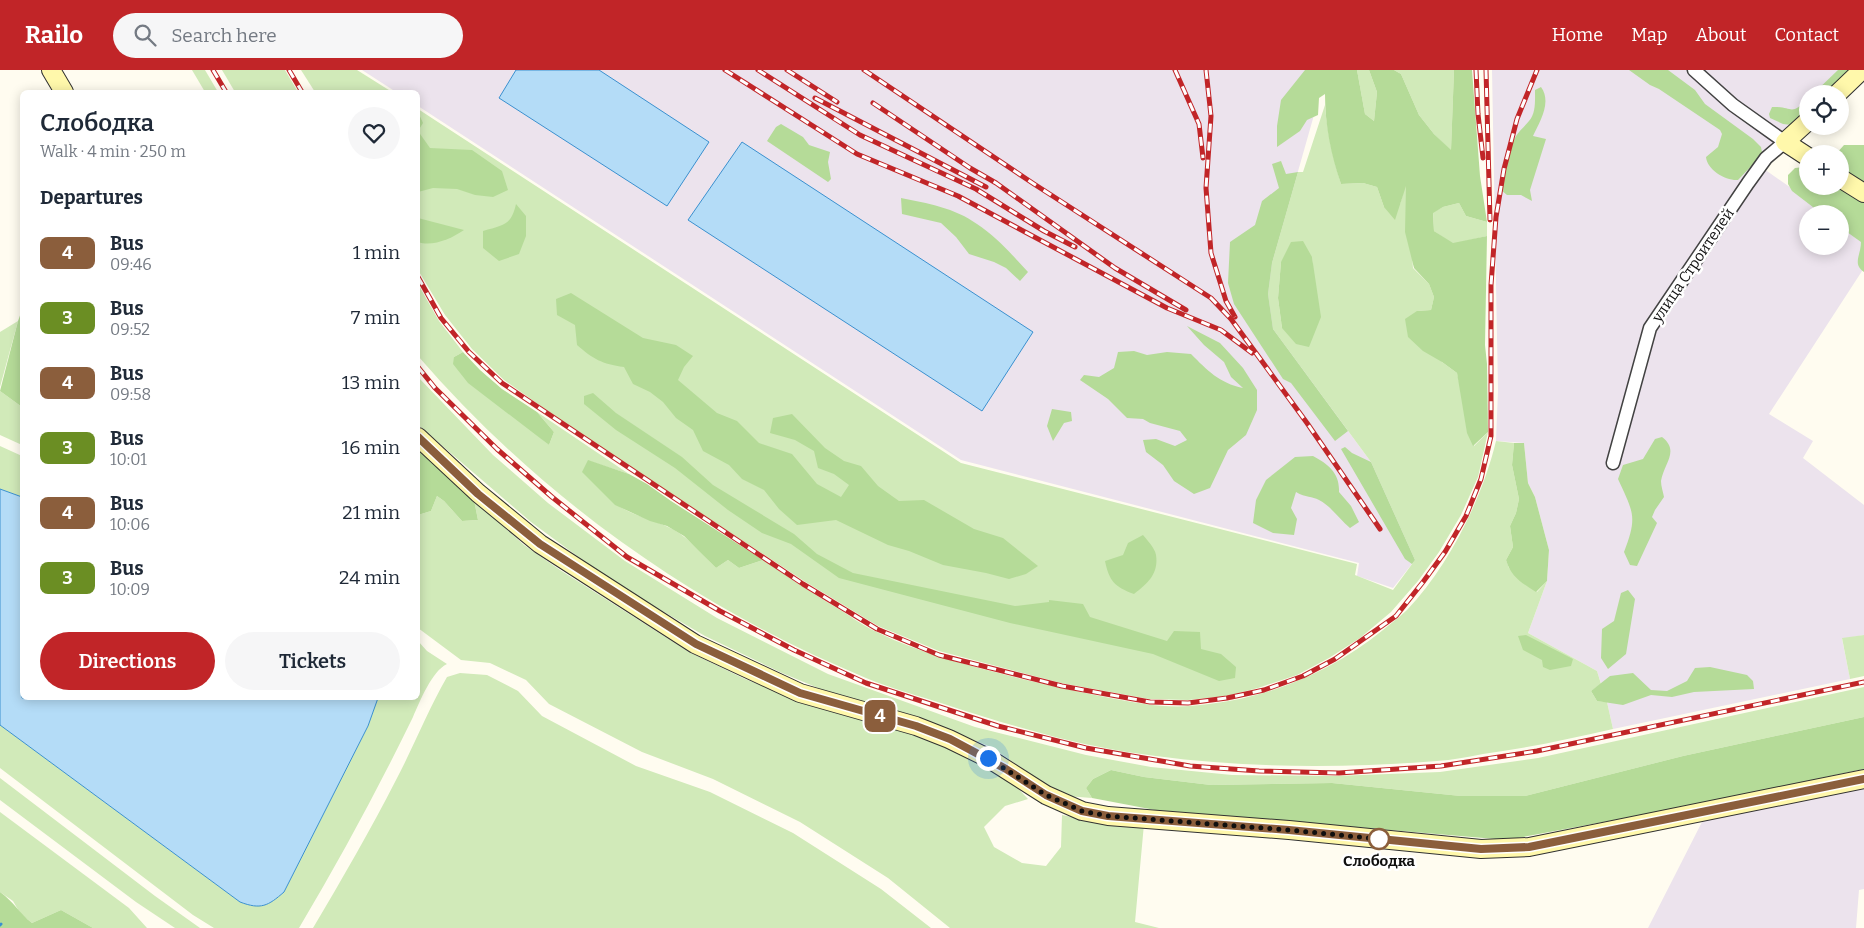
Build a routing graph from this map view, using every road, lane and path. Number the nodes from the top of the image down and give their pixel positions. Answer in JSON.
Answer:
{"nodes":[{"id":1,"x":51,"y":70,"type":"edge"},
{"id":2,"x":1694,"y":70,"type":"edge"},
{"id":3,"x":1862,"y":70,"type":"edge"},
{"id":4,"x":1846,"y":85,"type":"edge"},
{"id":5,"x":63,"y":90,"type":"edge"},
{"id":6,"x":1799,"y":129,"type":"edge"},
{"id":7,"x":1785,"y":142,"type":"junction"},
{"id":8,"x":1799,"y":151,"type":"edge"},
{"id":9,"x":1849,"y":184,"type":"edge"},
{"id":10,"x":1864,"y":193,"type":"edge"},
{"id":11,"x":420,"y":439,"type":"edge"},
{"id":12,"x":1613,"y":463,"type":"dead end"},
{"id":13,"x":1864,"y":779,"type":"edge"}],
"edges":[{"from":1,"to":5,"type":"main road"},
{"from":2,"to":7,"type":"street"},
{"from":3,"to":4,"type":"main road"},
{"from":6,"to":7,"type":"main road","name":"улица Строителей"},
{"from":7,"to":8,"type":"main road"},
{"from":7,"to":12,"type":"street","name":"улица Строителей"},
{"from":9,"to":10,"type":"main road"},
{"from":11,"to":13,"type":"main road"}]}
